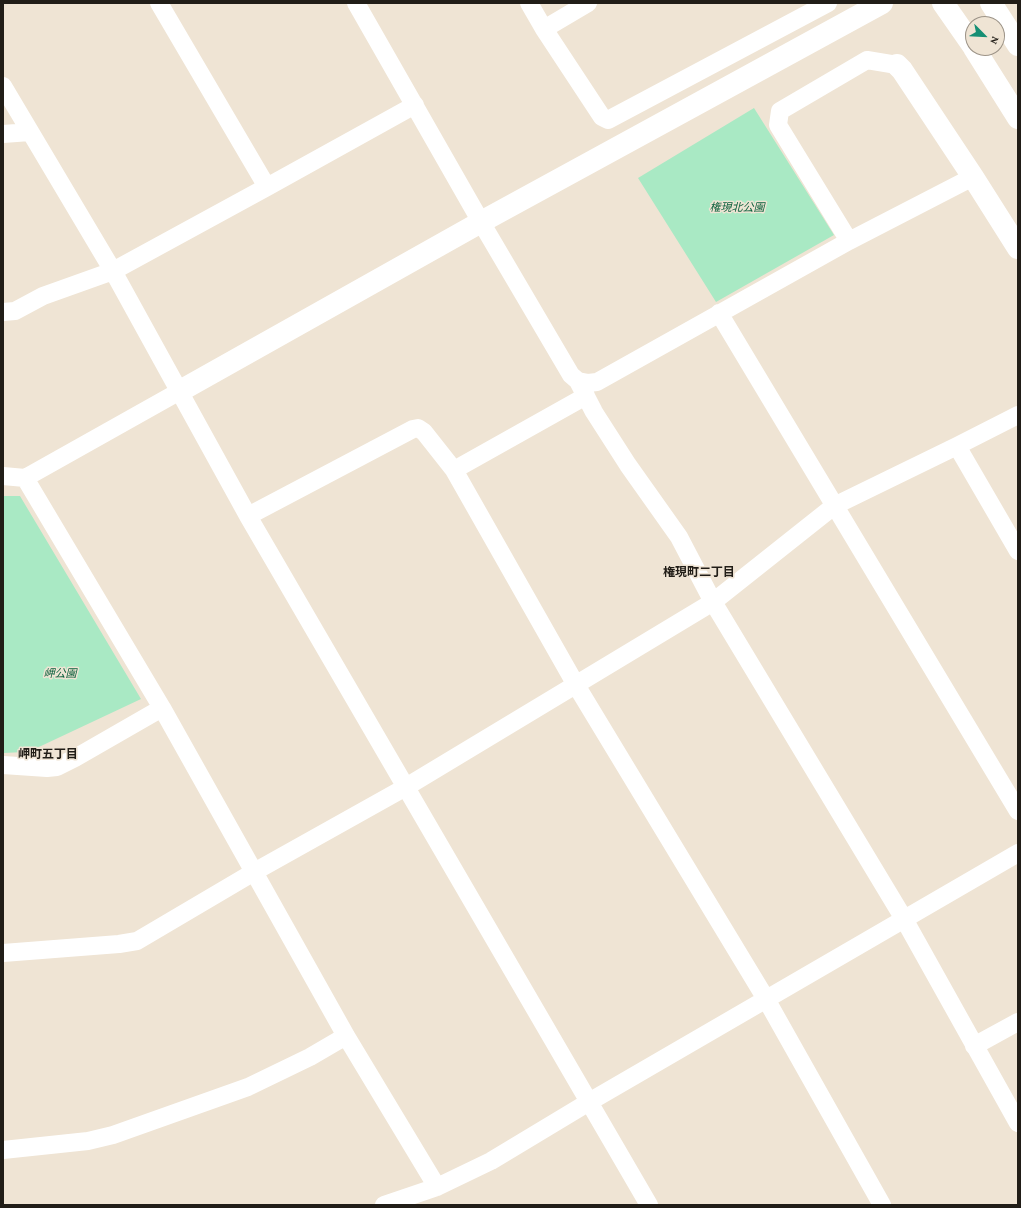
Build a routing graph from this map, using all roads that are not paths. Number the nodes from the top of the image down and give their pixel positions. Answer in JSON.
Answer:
{"nodes":[{"id":1,"x":159,"y":3,"type":"edge"},
{"id":2,"x":356,"y":3,"type":"edge"},
{"id":3,"x":529,"y":3,"type":"edge"},
{"id":4,"x":588,"y":3,"type":"edge"},
{"id":5,"x":828,"y":3,"type":"edge"},
{"id":6,"x":882,"y":3,"type":"edge"},
{"id":7,"x":943,"y":3,"type":"edge"},
{"id":8,"x":991,"y":3,"type":"edge"},
{"id":9,"x":544,"y":29,"type":"junction"},
{"id":10,"x":965,"y":34,"type":"edge"},
{"id":11,"x":1018,"y":45,"type":"edge"},
{"id":12,"x":980,"y":56,"type":"edge"},
{"id":13,"x":897,"y":66,"type":"joint"},
{"id":14,"x":3,"y":86,"type":"edge"},
{"id":15,"x":415,"y":105,"type":"junction"},
{"id":16,"x":1018,"y":118,"type":"edge"},
{"id":17,"x":30,"y":132,"type":"junction"},
{"id":18,"x":3,"y":134,"type":"edge"},
{"id":19,"x":973,"y":177,"type":"junction"},
{"id":20,"x":267,"y":187,"type":"junction"},
{"id":21,"x":481,"y":222,"type":"junction"},
{"id":22,"x":849,"y":241,"type":"junction"},
{"id":23,"x":1018,"y":248,"type":"edge"},
{"id":24,"x":113,"y":271,"type":"junction"},
{"id":25,"x":3,"y":312,"type":"edge"},
{"id":26,"x":719,"y":314,"type":"junction"},
{"id":27,"x":582,"y":389,"type":"junction"},
{"id":28,"x":180,"y":391,"type":"junction"},
{"id":29,"x":1018,"y":415,"type":"edge"},
{"id":30,"x":957,"y":446,"type":"junction"},
{"id":31,"x":454,"y":470,"type":"junction"},
{"id":32,"x":3,"y":476,"type":"edge"},
{"id":33,"x":25,"y":478,"type":"junction"},
{"id":34,"x":834,"y":506,"type":"junction"},
{"id":35,"x":248,"y":516,"type":"junction"},
{"id":36,"x":1018,"y":551,"type":"edge"},
{"id":37,"x":713,"y":602,"type":"junction"},
{"id":38,"x":576,"y":685,"type":"junction"},
{"id":39,"x":162,"y":708,"type":"junction"},
{"id":40,"x":3,"y":765,"type":"edge"},
{"id":41,"x":406,"y":787,"type":"junction"},
{"id":42,"x":1018,"y":811,"type":"edge"},
{"id":43,"x":1018,"y":853,"type":"edge"},
{"id":44,"x":254,"y":872,"type":"junction"},
{"id":45,"x":904,"y":919,"type":"junction"},
{"id":46,"x":3,"y":953,"type":"edge"},
{"id":47,"x":766,"y":999,"type":"junction"},
{"id":48,"x":1018,"y":1022,"type":"edge"},
{"id":49,"x":346,"y":1036,"type":"junction"},
{"id":50,"x":974,"y":1046,"type":"junction"},
{"id":51,"x":589,"y":1102,"type":"junction"},
{"id":52,"x":1018,"y":1123,"type":"edge"},
{"id":53,"x":3,"y":1150,"type":"edge"},
{"id":54,"x":438,"y":1187,"type":"junction"},
{"id":55,"x":384,"y":1205,"type":"edge"},
{"id":56,"x":649,"y":1205,"type":"edge"},
{"id":57,"x":882,"y":1205,"type":"edge"}],
"edges":[{"from":1,"to":20,"type":"street"},
{"from":2,"to":15,"type":"street"},
{"from":3,"to":9,"type":"street"},
{"from":4,"to":9,"type":"street"},
{"from":5,"to":9,"type":"street"},
{"from":6,"to":21,"type":"street"},
{"from":7,"to":10,"type":"street"},
{"from":8,"to":11,"type":"street"},
{"from":12,"to":16,"type":"street"},
{"from":13,"to":19,"type":"street"},
{"from":13,"to":22,"type":"street"},
{"from":14,"to":17,"type":"street"},
{"from":15,"to":20,"type":"street"},
{"from":15,"to":21,"type":"street"},
{"from":17,"to":18,"type":"street"},
{"from":17,"to":24,"type":"street"},
{"from":19,"to":22,"type":"street"},
{"from":19,"to":23,"type":"street"},
{"from":20,"to":24,"type":"street"},
{"from":21,"to":27,"type":"street"},
{"from":21,"to":28,"type":"street"},
{"from":22,"to":26,"type":"street"},
{"from":24,"to":25,"type":"street"},
{"from":24,"to":28,"type":"street"},
{"from":26,"to":27,"type":"street"},
{"from":26,"to":34,"type":"street"},
{"from":27,"to":31,"type":"street"},
{"from":27,"to":37,"type":"street"},
{"from":28,"to":33,"type":"street"},
{"from":28,"to":35,"type":"street"},
{"from":29,"to":30,"type":"street"},
{"from":30,"to":34,"type":"street"},
{"from":30,"to":36,"type":"street"},
{"from":31,"to":35,"type":"street"},
{"from":31,"to":38,"type":"street"},
{"from":32,"to":33,"type":"street"},
{"from":33,"to":39,"type":"street"},
{"from":34,"to":37,"type":"street"},
{"from":34,"to":42,"type":"street"},
{"from":35,"to":41,"type":"street"},
{"from":37,"to":38,"type":"street"},
{"from":37,"to":45,"type":"street"},
{"from":38,"to":41,"type":"street"},
{"from":38,"to":47,"type":"street"},
{"from":39,"to":40,"type":"street"},
{"from":39,"to":44,"type":"street"},
{"from":41,"to":44,"type":"street"},
{"from":41,"to":51,"type":"street"},
{"from":43,"to":45,"type":"street"},
{"from":44,"to":46,"type":"street"},
{"from":44,"to":49,"type":"street"},
{"from":45,"to":47,"type":"street"},
{"from":45,"to":50,"type":"street"},
{"from":47,"to":51,"type":"street"},
{"from":47,"to":57,"type":"street"},
{"from":48,"to":50,"type":"street"},
{"from":49,"to":53,"type":"street"},
{"from":49,"to":54,"type":"street"},
{"from":50,"to":52,"type":"street"},
{"from":51,"to":54,"type":"street"},
{"from":51,"to":56,"type":"street"},
{"from":54,"to":55,"type":"street"}]}
